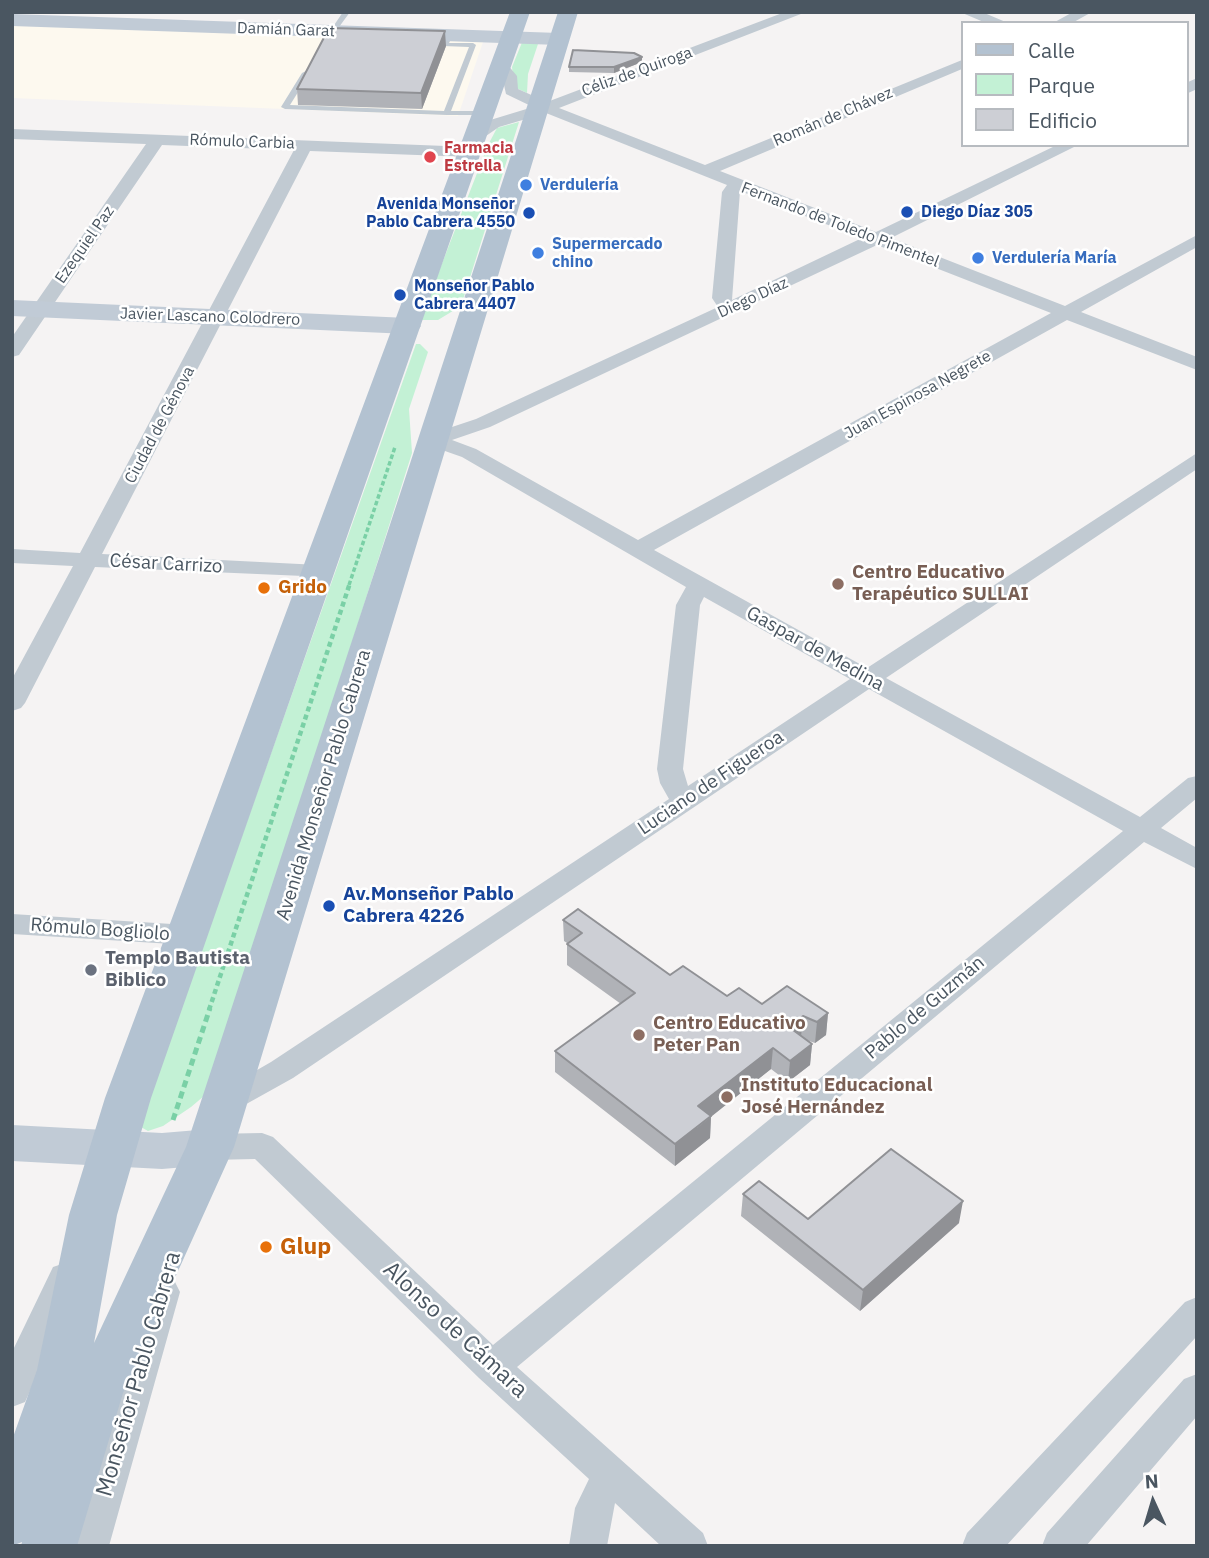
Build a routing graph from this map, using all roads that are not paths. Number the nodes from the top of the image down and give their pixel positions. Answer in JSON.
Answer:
{"nodes":[{"id":1,"x":68,"y":12,"type":"edge"},
{"id":2,"x":749,"y":12,"type":"edge"},
{"id":3,"x":967,"y":12,"type":"edge"},
{"id":4,"x":1085,"y":12,"type":"edge"},
{"id":5,"x":805,"y":14,"type":"edge"},
{"id":6,"x":12,"y":20,"type":"edge"},
{"id":7,"x":995,"y":21,"type":"edge"},
{"id":8,"x":1065,"y":21,"type":"edge"},
{"id":9,"x":515,"y":26,"type":"edge"},
{"id":10,"x":337,"y":27,"type":"edge"},
{"id":11,"x":563,"y":27,"type":"edge"},
{"id":12,"x":756,"y":33,"type":"junction"},
{"id":13,"x":450,"y":35,"type":"junction"},
{"id":14,"x":312,"y":64,"type":"edge"},
{"id":15,"x":960,"y":65,"type":"edge"},
{"id":16,"x":502,"y":67,"type":"junction"},
{"id":17,"x":547,"y":107,"type":"junction"},
{"id":18,"x":447,"y":113,"type":"junction"},
{"id":19,"x":486,"y":113,"type":"junction"},
{"id":20,"x":12,"y":134,"type":"edge"},
{"id":21,"x":158,"y":139,"type":"junction"},
{"id":22,"x":474,"y":143,"type":"junction"},
{"id":23,"x":305,"y":145,"type":"junction"},
{"id":24,"x":1066,"y":147,"type":"edge"},
{"id":25,"x":712,"y":168,"type":"junction"},
{"id":26,"x":737,"y":184,"type":"junction"},
{"id":27,"x":883,"y":236,"type":"junction"},
{"id":28,"x":1197,"y":240,"type":"edge"},
{"id":29,"x":12,"y":308,"type":"edge"},
{"id":30,"x":474,"y":308,"type":"junction"},
{"id":31,"x":729,"y":309,"type":"junction"},
{"id":32,"x":1072,"y":309,"type":"junction"},
{"id":33,"x":40,"y":310,"type":"junction"},
{"id":34,"x":218,"y":317,"type":"junction"},
{"id":35,"x":426,"y":325,"type":"junction"},
{"id":36,"x":12,"y":351,"type":"edge"},
{"id":37,"x":1197,"y":351,"type":"edge"},
{"id":38,"x":1197,"y":364,"type":"edge"},
{"id":39,"x":414,"y":441,"type":"junction"},
{"id":40,"x":1197,"y":459,"type":"edge"},
{"id":41,"x":639,"y":549,"type":"junction"},
{"id":42,"x":12,"y":556,"type":"edge"},
{"id":43,"x":87,"y":560,"type":"junction"},
{"id":44,"x":319,"y":572,"type":"junction"},
{"id":45,"x":699,"y":585,"type":"junction"},
{"id":46,"x":866,"y":678,"type":"junction"},
{"id":47,"x":12,"y":703,"type":"edge"},
{"id":48,"x":1197,"y":784,"type":"edge"},
{"id":49,"x":684,"y":802,"type":"junction"},
{"id":50,"x":1141,"y":829,"type":"junction"},
{"id":51,"x":1197,"y":860,"type":"edge"},
{"id":52,"x":12,"y":924,"type":"edge"},
{"id":53,"x":188,"y":936,"type":"junction"},
{"id":54,"x":216,"y":1126,"type":"junction"},
{"id":55,"x":12,"y":1143,"type":"edge"},
{"id":56,"x":111,"y":1150,"type":"junction"},
{"id":57,"x":187,"y":1202,"type":"junction"},
{"id":58,"x":93,"y":1215,"type":"junction"},
{"id":59,"x":1197,"y":1312,"type":"edge"},
{"id":60,"x":492,"y":1367,"type":"junction"},
{"id":61,"x":1197,"y":1390,"type":"edge"},
{"id":62,"x":12,"y":1391,"type":"edge"},
{"id":63,"x":611,"y":1473,"type":"junction"},
{"id":64,"x":12,"y":1520,"type":"edge"},
{"id":65,"x":48,"y":1546,"type":"edge"},
{"id":66,"x":90,"y":1546,"type":"edge"},
{"id":67,"x":588,"y":1546,"type":"edge"},
{"id":68,"x":689,"y":1546,"type":"edge"},
{"id":69,"x":981,"y":1546,"type":"edge"},
{"id":70,"x":1060,"y":1546,"type":"edge"}],
"edges":[{"from":1,"to":10,"type":"main road","name":"Damián Garat"},
{"from":2,"to":12,"type":"street"},
{"from":3,"to":7,"type":"street"},
{"from":4,"to":8,"type":"street"},
{"from":5,"to":12,"type":"street","name":"Céliz de Quiroga"},
{"from":6,"to":10,"type":"main road","name":"Damián Garat"},
{"from":9,"to":10,"type":"main road","name":"Damián Garat"},
{"from":9,"to":11,"type":"main road","name":"Damián Garat"},
{"from":9,"to":13,"type":"main road","name":"Damián Garat"},
{"from":9,"to":16,"type":"main road"},
{"from":10,"to":13,"type":"main road","name":"Damián Garat"},
{"from":11,"to":17,"type":"main road","name":"Avenida Monseñor Pablo Cabrera"},
{"from":12,"to":17,"type":"street","name":"Céliz de Quiroga"},
{"from":13,"to":18,"type":"lane"},
{"from":14,"to":18,"type":"lane"},
{"from":15,"to":25,"type":"street","name":"Román de Chávez"},
{"from":16,"to":17,"type":"street","name":"Fernando de Toledo Pimentel"},
{"from":16,"to":19,"type":"main road"},
{"from":17,"to":22,"type":"street","name":"Céliz de Quiroga"},
{"from":17,"to":25,"type":"street","name":"Fernando de Toledo Pimentel"},
{"from":17,"to":30,"type":"main road","name":"Avenida Monseñor Pablo Cabrera"},
{"from":18,"to":19,"type":"lane"},
{"from":19,"to":22,"type":"main road"},
{"from":20,"to":21,"type":"street","name":"Rómulo Carbia"},
{"from":21,"to":23,"type":"street","name":"Rómulo Carbia"},
{"from":21,"to":33,"type":"street","name":"Ezequiel Paz"},
{"from":22,"to":23,"type":"street","name":"Rómulo Carbia"},
{"from":22,"to":35,"type":"main road"},
{"from":23,"to":34,"type":"street","name":"Ciudad de Génova"},
{"from":24,"to":27,"type":"street","name":"Diego Díaz"},
{"from":25,"to":26,"type":"street","name":"Fernando de Toledo Pimentel"},
{"from":25,"to":27,"type":"street","name":"Fernando de Toledo Pimentel"},
{"from":26,"to":27,"type":"street","name":"Fernando de Toledo Pimentel"},
{"from":26,"to":31,"type":"street"},
{"from":27,"to":31,"type":"street","name":"Diego Díaz"},
{"from":27,"to":32,"type":"street","name":"Fernando de Toledo Pimentel"},
{"from":28,"to":32,"type":"street","name":"Juan Espinosa Negrete"},
{"from":29,"to":33,"type":"main road","name":"Javier Lascano Colodrero"},
{"from":30,"to":35,"type":"main road"},
{"from":30,"to":39,"type":"main road","name":"Avenida Monseñor Pablo Cabrera"},
{"from":31,"to":39,"type":"street","name":"Diego Díaz"},
{"from":32,"to":37,"type":"street","name":"Fernando de Toledo Pimentel"},
{"from":32,"to":38,"type":"street","name":"Fernando de Toledo Pimentel"},
{"from":32,"to":41,"type":"street","name":"Juan Espinosa Negrete"},
{"from":33,"to":34,"type":"main road","name":"Javier Lascano Colodrero"},
{"from":33,"to":36,"type":"street","name":"Ezequiel Paz"},
{"from":34,"to":35,"type":"main road","name":"Javier Lascano Colodrero"},
{"from":34,"to":43,"type":"street","name":"Ciudad de Génova"},
{"from":35,"to":39,"type":"main road"},
{"from":35,"to":44,"type":"main road"},
{"from":39,"to":41,"type":"street","name":"Gaspar de Medina"},
{"from":39,"to":54,"type":"main road","name":"Avenida Monseñor Pablo Cabrera"},
{"from":40,"to":46,"type":"street","name":"Luciano de Figueroa"},
{"from":41,"to":45,"type":"street","name":"Gaspar de Medina"},
{"from":42,"to":43,"type":"street","name":"César Carrizo"},
{"from":43,"to":44,"type":"street","name":"César Carrizo"},
{"from":43,"to":47,"type":"street","name":"Ciudad de Génova"},
{"from":44,"to":53,"type":"main road"},
{"from":45,"to":46,"type":"street","name":"Gaspar de Medina"},
{"from":45,"to":49,"type":"street"},
{"from":46,"to":49,"type":"street","name":"Luciano de Figueroa"},
{"from":46,"to":50,"type":"street","name":"Gaspar de Medina"},
{"from":48,"to":50,"type":"street","name":"Pablo de Guzmán"},
{"from":49,"to":54,"type":"street","name":"Luciano de Figueroa"},
{"from":50,"to":51,"type":"street","name":"Gaspar de Medina"},
{"from":50,"to":60,"type":"street","name":"Pablo de Guzmán"},
{"from":52,"to":53,"type":"street","name":"Rómulo Bogliolo"},
{"from":53,"to":56,"type":"main road"},
{"from":54,"to":56,"type":"main road"},
{"from":54,"to":57,"type":"main road","name":"Avenida Monseñor Pablo Cabrera"},
{"from":54,"to":60,"type":"street","name":"Alonso de Cámara"},
{"from":55,"to":56,"type":"main road"},
{"from":56,"to":58,"type":"main road"},
{"from":57,"to":65,"type":"main road","name":"Avenida Monseñor Pablo Cabrera"},
{"from":57,"to":66,"type":"street","name":"Monseñor Pablo Cabrera"},
{"from":58,"to":62,"type":"street"},
{"from":58,"to":64,"type":"main road"},
{"from":59,"to":69,"type":"street"},
{"from":60,"to":63,"type":"street","name":"Alonso de Cámara"},
{"from":61,"to":70,"type":"street"},
{"from":63,"to":67,"type":"street"},
{"from":63,"to":68,"type":"street","name":"Alonso de Cámara"}]}
